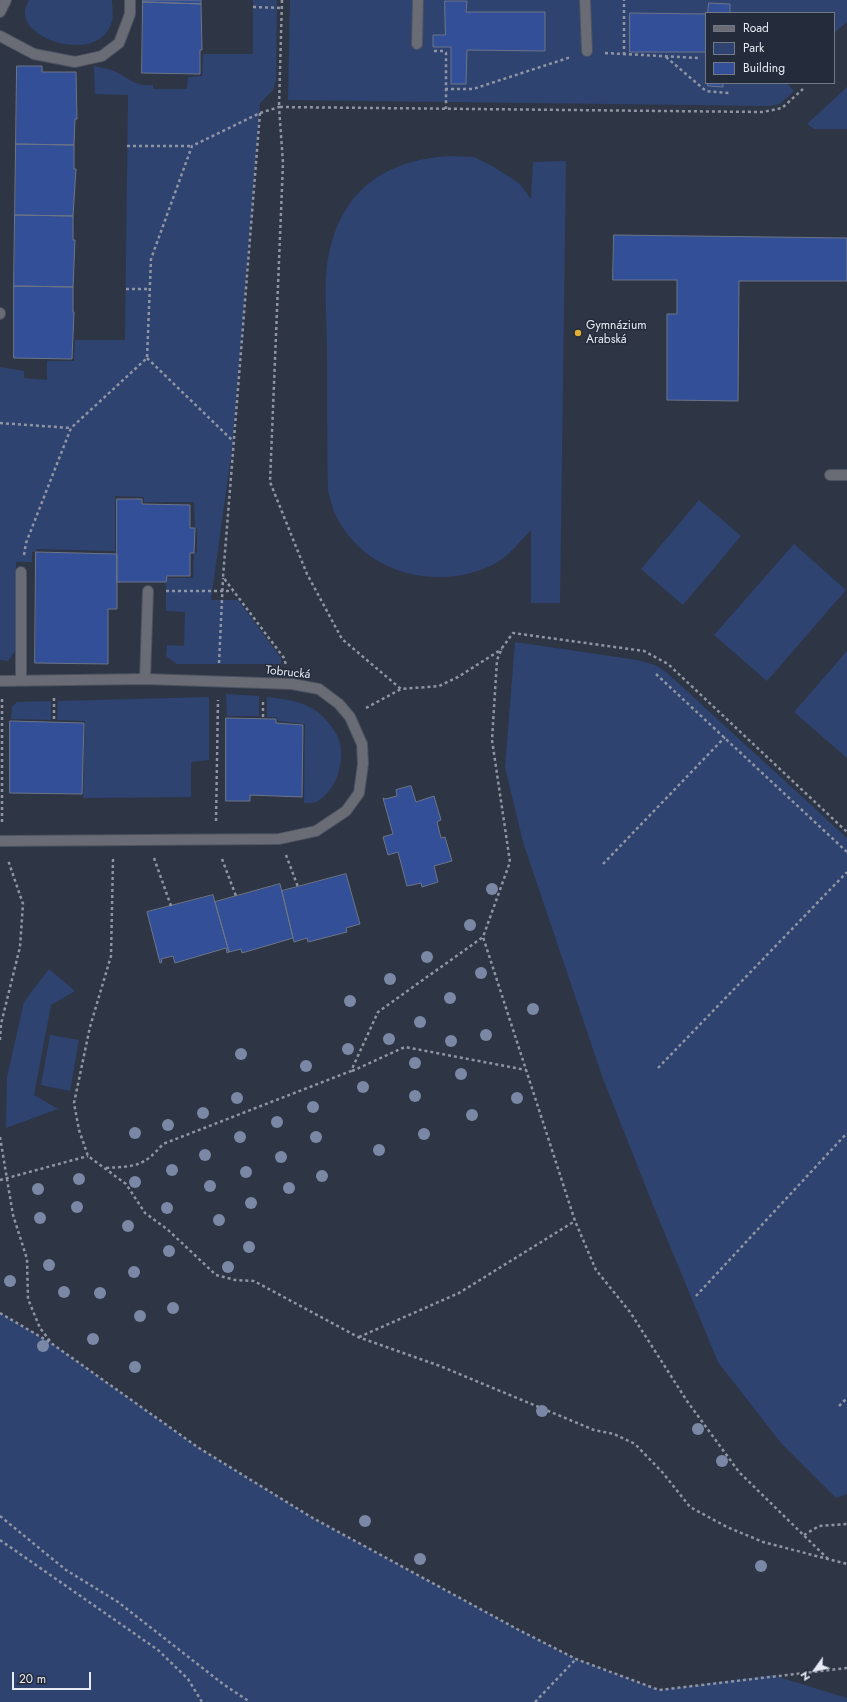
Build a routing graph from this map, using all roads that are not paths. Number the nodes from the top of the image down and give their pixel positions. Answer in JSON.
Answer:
{"nodes":[{"id":1,"x":6,"y":0,"type":"edge"},
{"id":2,"x":130,"y":0,"type":"edge"},
{"id":3,"x":418,"y":0,"type":"edge"},
{"id":4,"x":585,"y":0,"type":"edge"},
{"id":5,"x":0,"y":12,"type":"edge"},
{"id":6,"x":0,"y":36,"type":"edge"},
{"id":7,"x":417,"y":44,"type":"road end"},
{"id":8,"x":587,"y":51,"type":"road end"},
{"id":9,"x":830,"y":475,"type":"dead end"},
{"id":10,"x":847,"y":475,"type":"edge"},
{"id":11,"x":21,"y":572,"type":"dead end"},
{"id":12,"x":148,"y":591,"type":"road end"},
{"id":13,"x":145,"y":679,"type":"junction"},
{"id":14,"x":21,"y":680,"type":"junction"},
{"id":15,"x":1,"y":681,"type":"edge"},
{"id":16,"x":1,"y":841,"type":"edge"}],
"edges":[{"from":1,"to":5,"type":"street"},
{"from":2,"to":6,"type":"street"},
{"from":3,"to":7,"type":"street"},
{"from":4,"to":8,"type":"street"},
{"from":9,"to":10,"type":"street"},
{"from":11,"to":14,"type":"street"},
{"from":12,"to":13,"type":"street"},
{"from":13,"to":14,"type":"street","name":"Tobrucká"},
{"from":13,"to":16,"type":"street","name":"Tobrucká"},
{"from":14,"to":15,"type":"street","name":"Tobrucká"}]}
